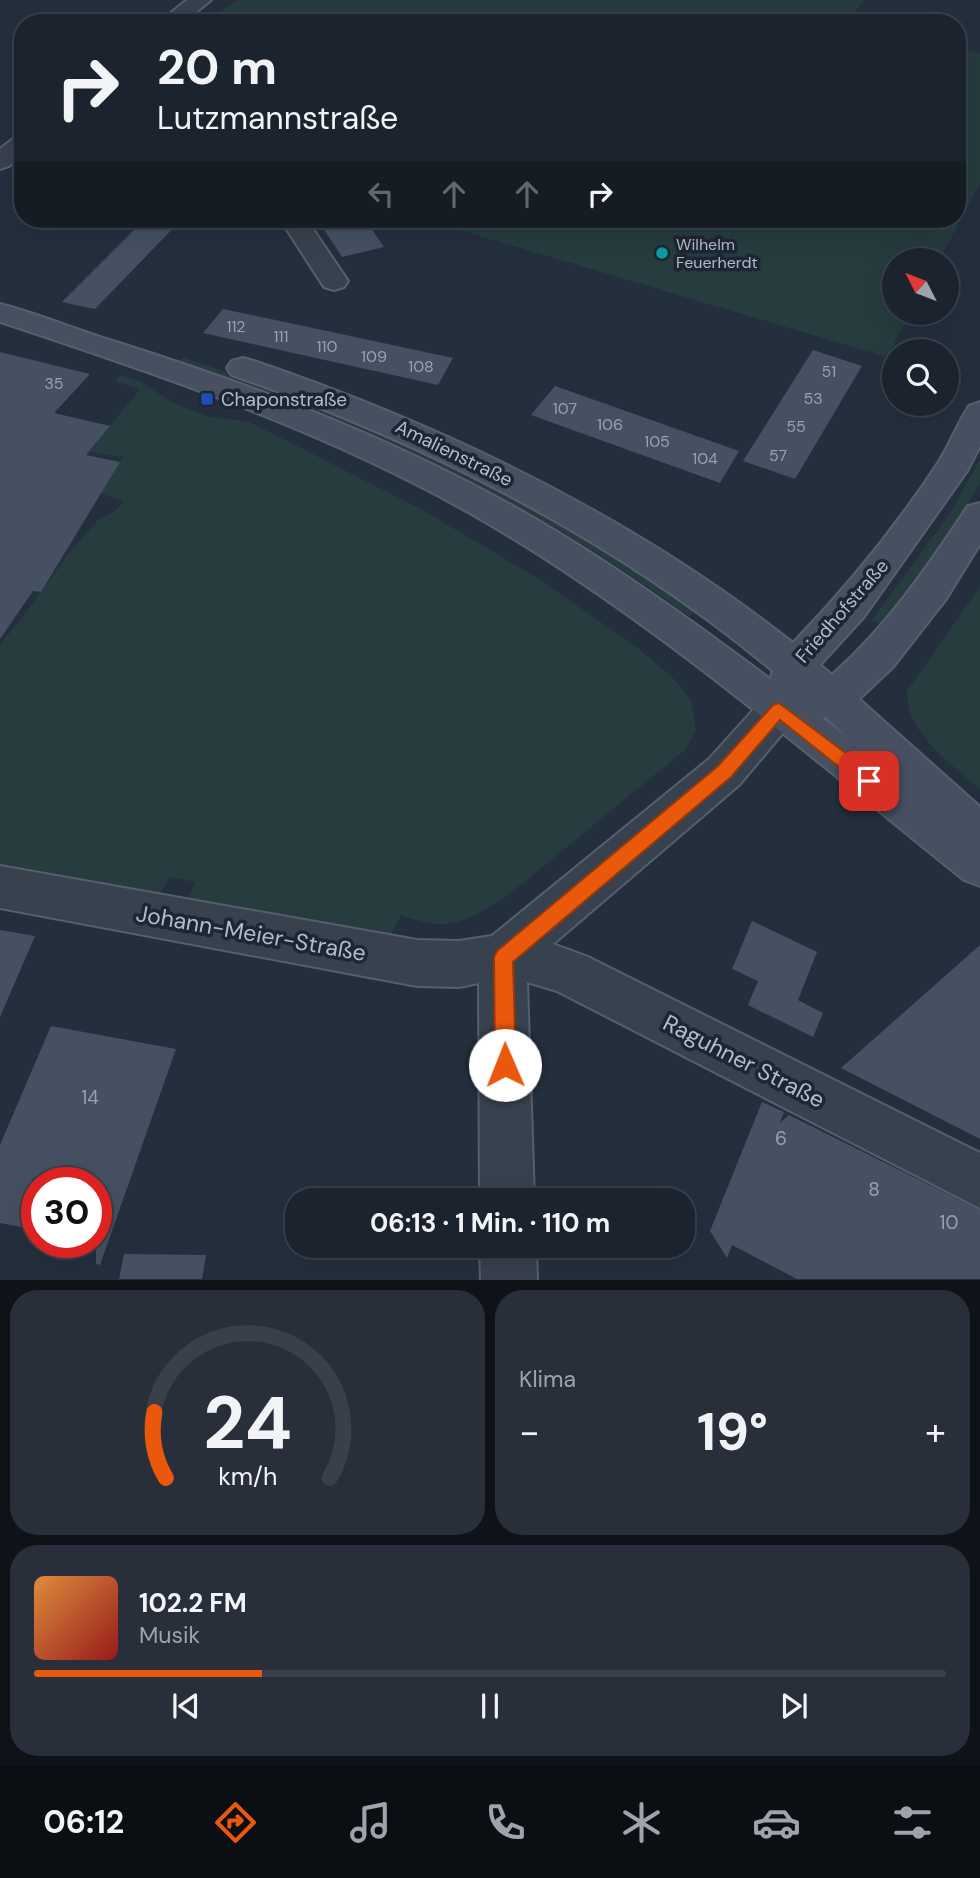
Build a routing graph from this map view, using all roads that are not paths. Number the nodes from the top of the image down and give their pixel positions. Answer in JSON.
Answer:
{"nodes":[{"id":1,"x":201,"y":0,"type":"edge"},
{"id":2,"x":182,"y":14,"type":"edge"},
{"id":3,"x":298,"y":228,"type":"edge"},
{"id":4,"x":334,"y":281,"type":"dead end"},
{"id":5,"x":12,"y":316,"type":"edge"},
{"id":6,"x":980,"y":413,"type":"edge"},
{"id":7,"x":980,"y":515,"type":"edge"},
{"id":8,"x":793,"y":667,"type":"junction"},
{"id":9,"x":832,"y":699,"type":"junction"},
{"id":10,"x":779,"y":709,"type":"junction"},
{"id":11,"x":980,"y":835,"type":"edge"},
{"id":12,"x":980,"y":866,"type":"edge"},
{"id":13,"x":0,"y":887,"type":"edge"},
{"id":14,"x":503,"y":957,"type":"junction"},
{"id":15,"x":980,"y":1181,"type":"edge"},
{"id":16,"x":507,"y":1188,"type":"edge"},
{"id":17,"x":508,"y":1258,"type":"edge"},
{"id":18,"x":509,"y":1279,"type":"edge"}],
"edges":[{"from":1,"to":2,"type":"street"},
{"from":3,"to":4,"type":"street"},
{"from":5,"to":8,"type":"main road","name":"Amalienstraße"},
{"from":5,"to":10,"type":"main road","name":"Amalienstraße"},
{"from":6,"to":8,"type":"main road","name":"Friedhofstraße"},
{"from":7,"to":9,"type":"main road"},
{"from":8,"to":9,"type":"main road","name":"Amalienstraße"},
{"from":8,"to":10,"type":"main road","name":"Friedhofstraße"},
{"from":9,"to":10,"type":"main road"},
{"from":9,"to":11,"type":"main road"},
{"from":10,"to":12,"type":"main road"},
{"from":10,"to":14,"type":"street"},
{"from":13,"to":14,"type":"street","name":"Johann-Meier-Straße"},
{"from":14,"to":15,"type":"street","name":"Raguhner Straße"},
{"from":14,"to":16,"type":"street"},
{"from":17,"to":18,"type":"street"}]}
